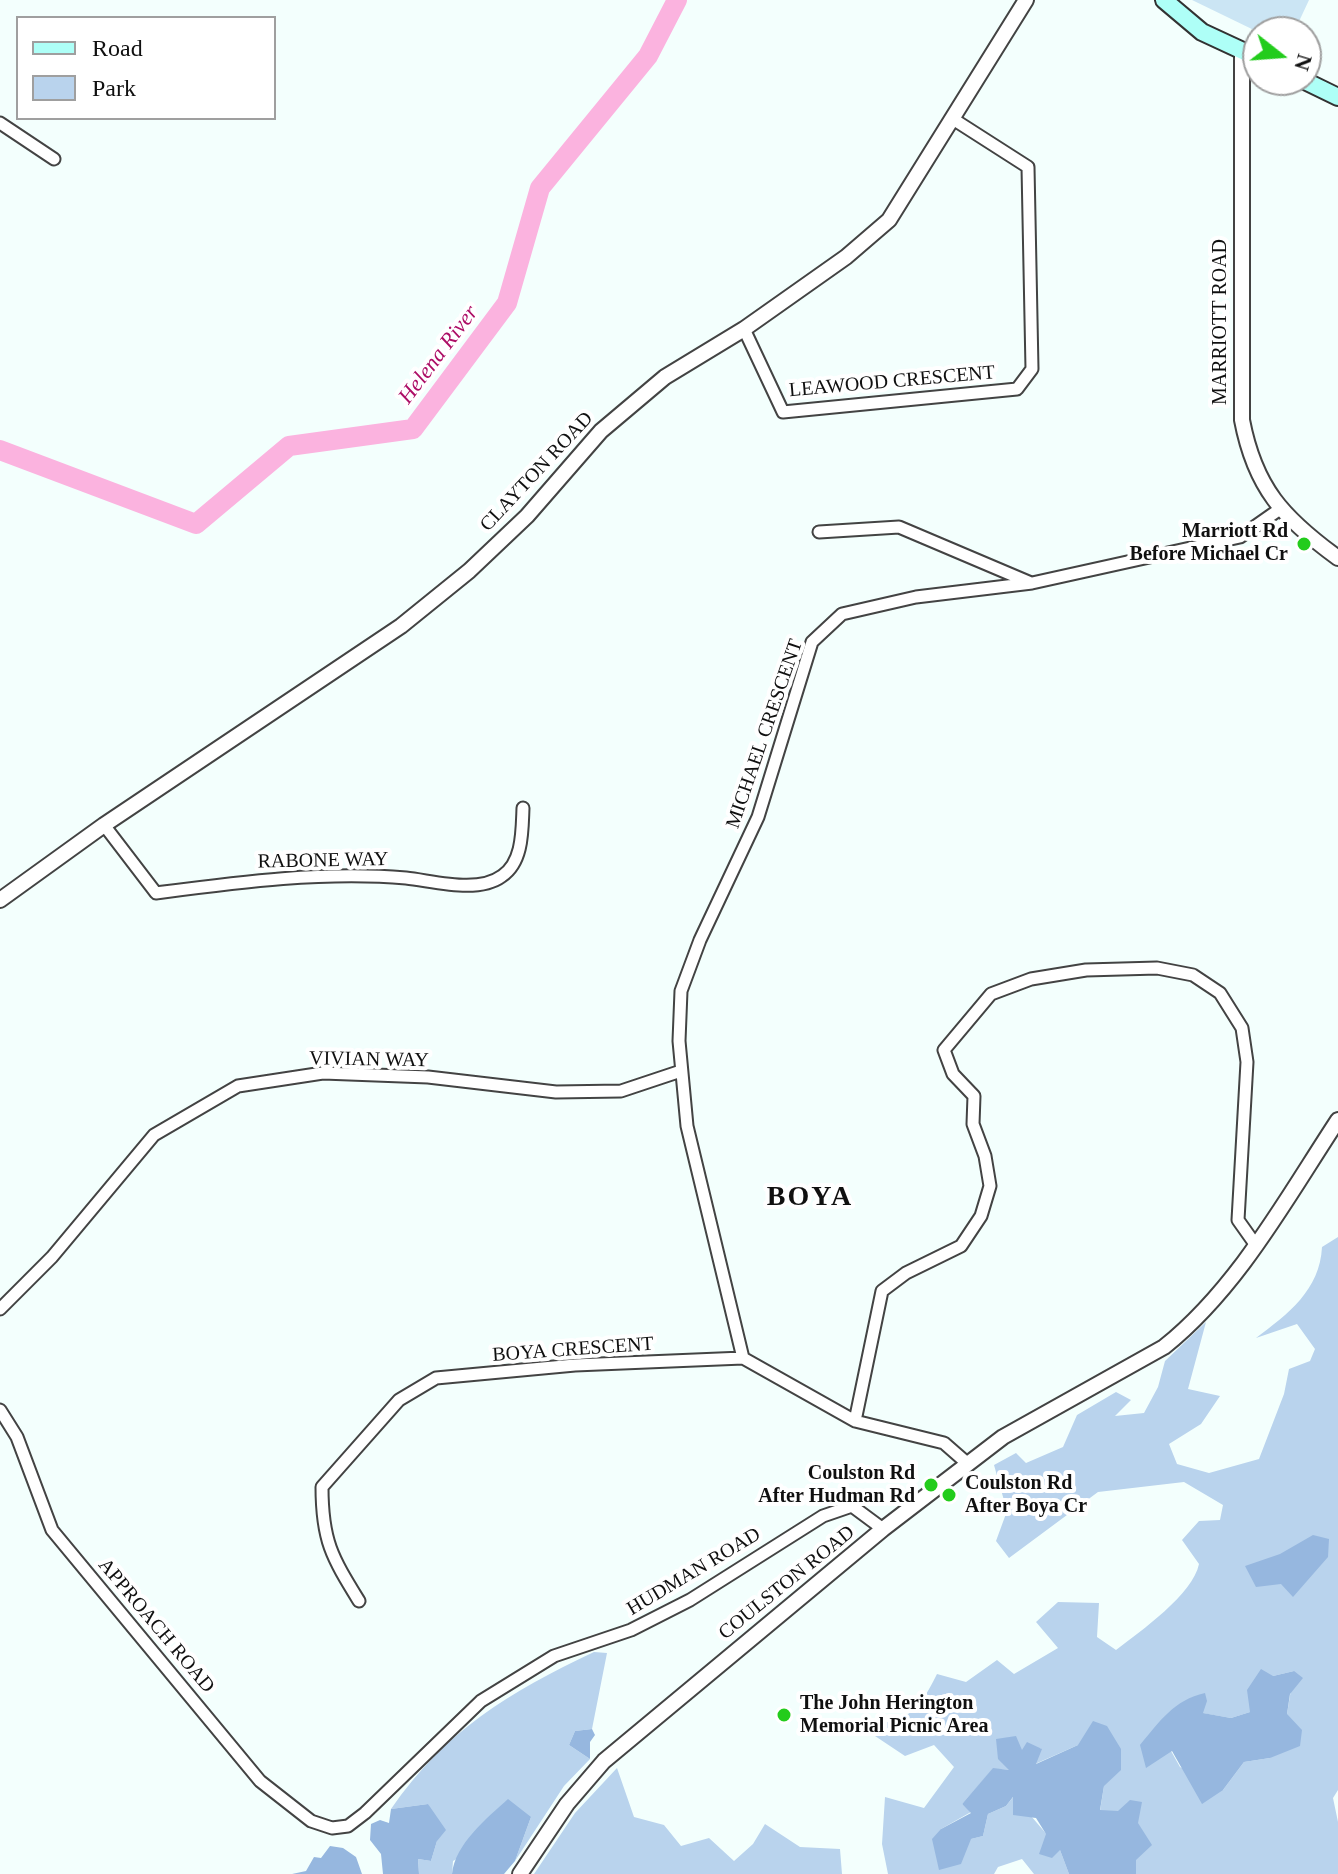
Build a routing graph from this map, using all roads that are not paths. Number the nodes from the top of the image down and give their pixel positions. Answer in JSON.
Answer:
{"nodes":[{"id":1,"x":1026,"y":0,"type":"edge"},
{"id":2,"x":1164,"y":0,"type":"edge"},
{"id":3,"x":1242,"y":51,"type":"edge"},
{"id":4,"x":1242,"y":96,"type":"edge"},
{"id":5,"x":953,"y":119,"type":"junction"},
{"id":6,"x":0,"y":123,"type":"edge"},
{"id":7,"x":54,"y":159,"type":"dead end"},
{"id":8,"x":744,"y":329,"type":"junction"},
{"id":9,"x":1280,"y":509,"type":"junction"},
{"id":10,"x":819,"y":532,"type":"dead end"},
{"id":11,"x":1338,"y":558,"type":"edge"},
{"id":12,"x":1032,"y":583,"type":"junction"},
{"id":13,"x":523,"y":808,"type":"dead end"},
{"id":14,"x":104,"y":825,"type":"junction"},
{"id":15,"x":0,"y":900,"type":"edge"},
{"id":16,"x":681,"y":1071,"type":"junction"},
{"id":17,"x":1338,"y":1120,"type":"edge"},
{"id":18,"x":1255,"y":1244,"type":"junction"},
{"id":19,"x":0,"y":1309,"type":"edge"},
{"id":20,"x":743,"y":1358,"type":"junction"},
{"id":21,"x":0,"y":1410,"type":"edge"},
{"id":22,"x":855,"y":1421,"type":"junction"},
{"id":23,"x":968,"y":1464,"type":"junction"},
{"id":24,"x":883,"y":1529,"type":"junction"},
{"id":25,"x":359,"y":1601,"type":"dead end"},
{"id":26,"x":332,"y":1828,"type":"joint"},
{"id":27,"x":520,"y":1874,"type":"edge"}],
"edges":[{"from":1,"to":5,"type":"street","name":"CLAYTON ROAD"},
{"from":2,"to":3,"type":"main road"},
{"from":4,"to":9,"type":"street","name":"MARRIOTT ROAD"},
{"from":5,"to":8,"type":"street","name":"CLAYTON ROAD"},
{"from":5,"to":8,"type":"street","name":"LEAWOOD CRESCENT"},
{"from":6,"to":7,"type":"street"},
{"from":8,"to":14,"type":"street","name":"CLAYTON ROAD"},
{"from":9,"to":11,"type":"street","name":"MARRIOTT ROAD"},
{"from":9,"to":12,"type":"street","name":"MICHAEL CRESCENT"},
{"from":10,"to":12,"type":"street"},
{"from":12,"to":16,"type":"street","name":"MICHAEL CRESCENT"},
{"from":13,"to":14,"type":"street","name":"RABONE WAY"},
{"from":14,"to":15,"type":"street","name":"CLAYTON ROAD"},
{"from":16,"to":19,"type":"street","name":"VIVIAN WAY"},
{"from":16,"to":20,"type":"street","name":"MICHAEL CRESCENT"},
{"from":17,"to":18,"type":"street","name":"COULSTON ROAD"},
{"from":18,"to":22,"type":"street"},
{"from":18,"to":23,"type":"street","name":"COULSTON ROAD"},
{"from":20,"to":22,"type":"street"},
{"from":20,"to":25,"type":"street","name":"BOYA CRESCENT"},
{"from":21,"to":26,"type":"street","name":"APPROACH ROAD"},
{"from":22,"to":23,"type":"street"},
{"from":23,"to":24,"type":"street","name":"COULSTON ROAD"},
{"from":24,"to":26,"type":"street","name":"HUDMAN ROAD"},
{"from":24,"to":27,"type":"street","name":"COULSTON ROAD"}]}
